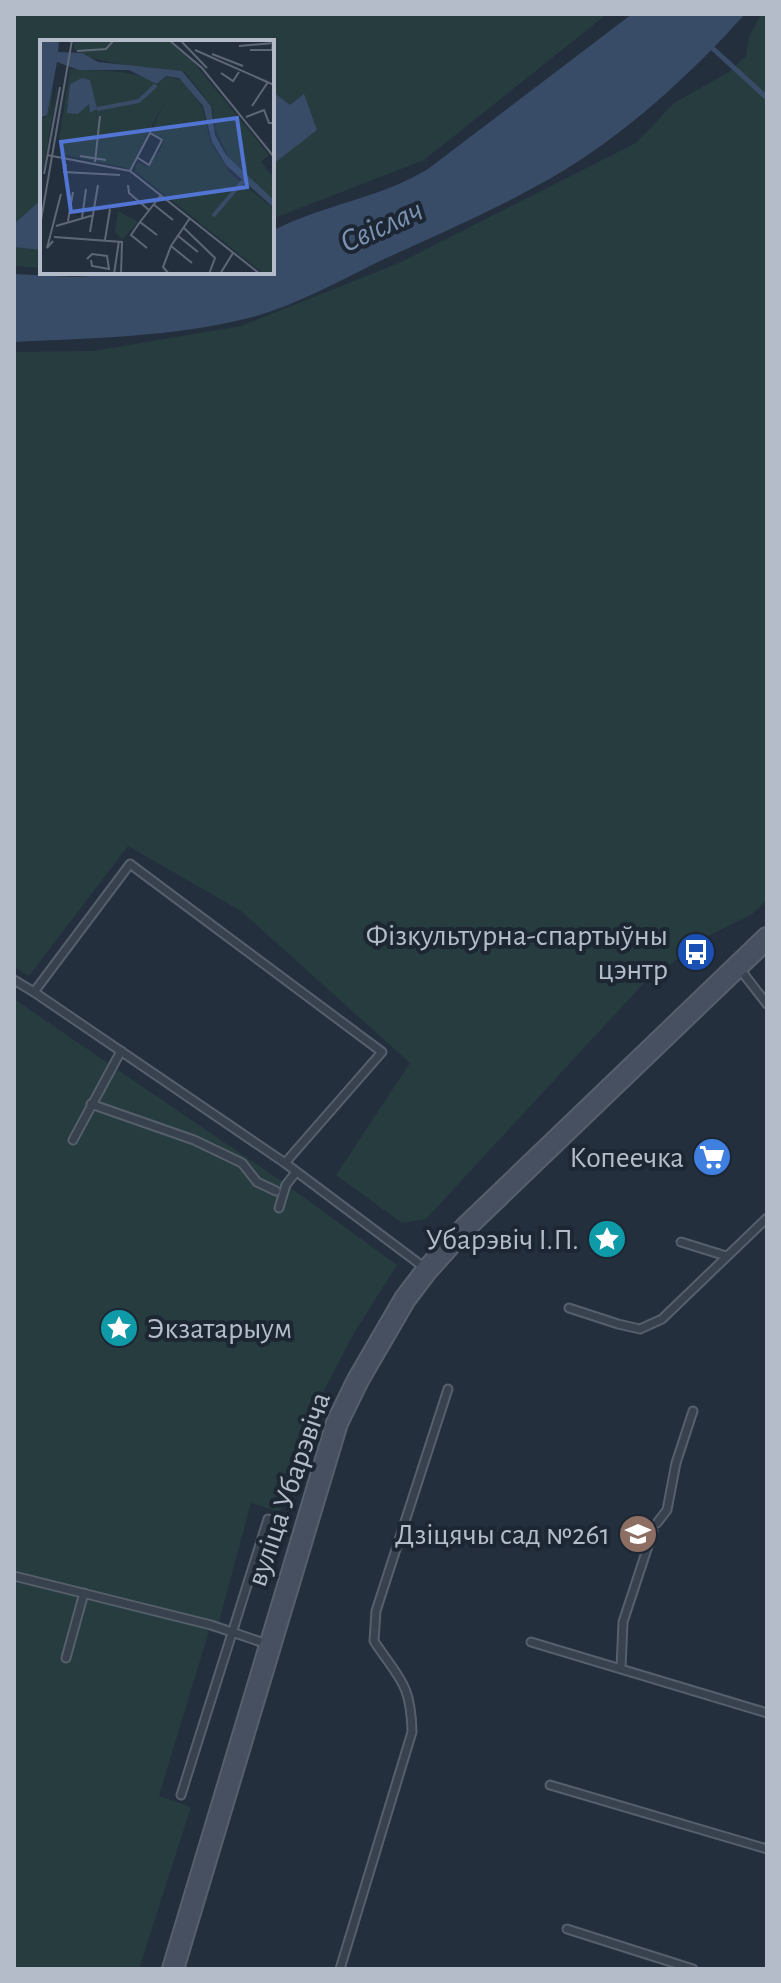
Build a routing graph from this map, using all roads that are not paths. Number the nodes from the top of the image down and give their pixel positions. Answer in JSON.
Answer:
{"nodes":[{"id":1,"x":767,"y":938,"type":"edge"},
{"id":2,"x":738,"y":966,"type":"junction"},
{"id":3,"x":14,"y":980,"type":"edge"},
{"id":4,"x":34,"y":992,"type":"junction"},
{"id":5,"x":767,"y":1004,"type":"edge"},
{"id":6,"x":121,"y":1051,"type":"junction"},
{"id":7,"x":91,"y":1104,"type":"junction"},
{"id":8,"x":73,"y":1140,"type":"dead end"},
{"id":9,"x":285,"y":1163,"type":"junction"},
{"id":10,"x":296,"y":1172,"type":"junction"},
{"id":11,"x":276,"y":1191,"type":"dead end"},
{"id":12,"x":279,"y":1208,"type":"dead end"},
{"id":13,"x":767,"y":1218,"type":"edge"},
{"id":14,"x":681,"y":1242,"type":"dead end"},
{"id":15,"x":726,"y":1256,"type":"junction"},
{"id":16,"x":427,"y":1270,"type":"junction"},
{"id":17,"x":569,"y":1308,"type":"dead end"},
{"id":18,"x":448,"y":1389,"type":"dead end"},
{"id":19,"x":693,"y":1411,"type":"dead end"},
{"id":20,"x":268,"y":1519,"type":"dead end"},
{"id":21,"x":14,"y":1576,"type":"edge"},
{"id":22,"x":84,"y":1593,"type":"junction"},
{"id":23,"x":234,"y":1633,"type":"junction"},
{"id":24,"x":531,"y":1642,"type":"dead end"},
{"id":25,"x":269,"y":1645,"type":"junction"},
{"id":26,"x":66,"y":1658,"type":"dead end"},
{"id":27,"x":621,"y":1668,"type":"junction"},
{"id":28,"x":767,"y":1713,"type":"edge"},
{"id":29,"x":550,"y":1785,"type":"dead end"},
{"id":30,"x":181,"y":1795,"type":"dead end"},
{"id":31,"x":767,"y":1849,"type":"edge"},
{"id":32,"x":567,"y":1929,"type":"dead end"},
{"id":33,"x":173,"y":1969,"type":"edge"},
{"id":34,"x":340,"y":1969,"type":"edge"},
{"id":35,"x":693,"y":1969,"type":"edge"}],
"edges":[{"from":1,"to":2,"type":"main road","name":"вуліца Убарэвіча"},
{"from":2,"to":5,"type":"lane"},
{"from":2,"to":16,"type":"main road","name":"вуліца Убарэвіча"},
{"from":3,"to":4,"type":"lane"},
{"from":4,"to":6,"type":"lane"},
{"from":4,"to":9,"type":"lane"},
{"from":6,"to":7,"type":"lane"},
{"from":6,"to":9,"type":"lane"},
{"from":7,"to":8,"type":"lane"},
{"from":7,"to":11,"type":"lane"},
{"from":9,"to":10,"type":"lane"},
{"from":10,"to":12,"type":"lane"},
{"from":10,"to":16,"type":"lane"},
{"from":13,"to":15,"type":"lane"},
{"from":14,"to":15,"type":"lane"},
{"from":15,"to":17,"type":"lane"},
{"from":16,"to":25,"type":"main road","name":"вуліца Убарэвіча"},
{"from":18,"to":34,"type":"lane"},
{"from":19,"to":27,"type":"lane"},
{"from":20,"to":23,"type":"lane"},
{"from":21,"to":22,"type":"lane"},
{"from":22,"to":23,"type":"lane"},
{"from":22,"to":26,"type":"lane"},
{"from":23,"to":25,"type":"lane"},
{"from":23,"to":30,"type":"lane"},
{"from":24,"to":27,"type":"lane"},
{"from":25,"to":33,"type":"main road","name":"вуліца Убарэвіча"},
{"from":27,"to":28,"type":"lane"},
{"from":29,"to":31,"type":"lane"},
{"from":32,"to":35,"type":"lane"}]}
